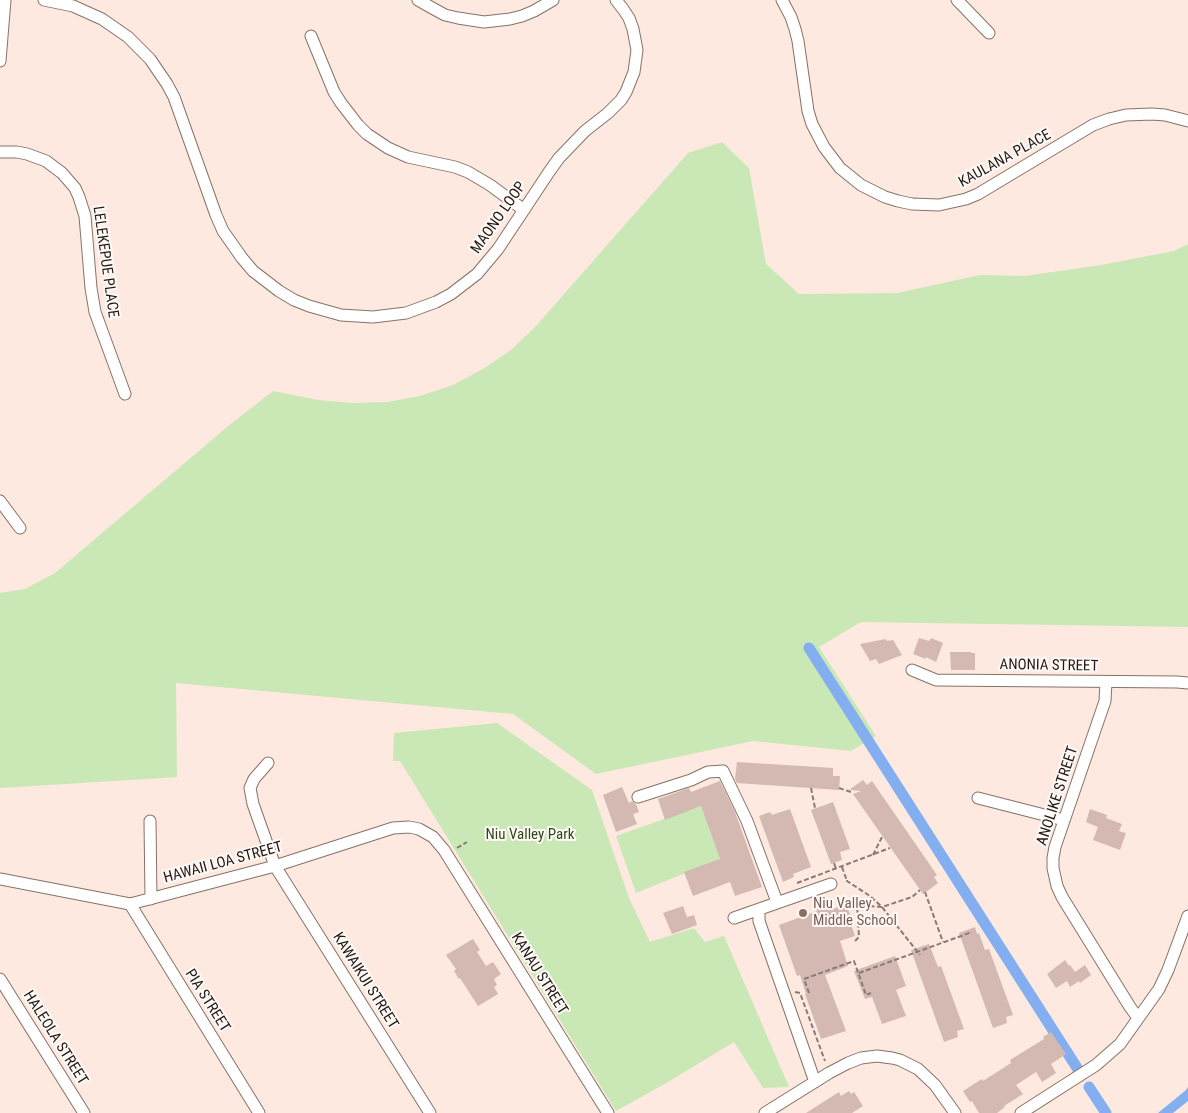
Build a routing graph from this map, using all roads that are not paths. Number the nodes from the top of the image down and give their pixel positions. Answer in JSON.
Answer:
{"nodes":[{"id":1,"x":5,"y":0,"type":"edge"},
{"id":2,"x":44,"y":0,"type":"edge"},
{"id":3,"x":418,"y":0,"type":"edge"},
{"id":4,"x":553,"y":0,"type":"edge"},
{"id":5,"x":616,"y":0,"type":"edge"},
{"id":6,"x":782,"y":0,"type":"edge"},
{"id":7,"x":957,"y":0,"type":"edge"},
{"id":8,"x":989,"y":33,"type":"dead end"},
{"id":9,"x":311,"y":36,"type":"dead end"},
{"id":10,"x":0,"y":61,"type":"edge"},
{"id":11,"x":1188,"y":121,"type":"edge"},
{"id":12,"x":0,"y":152,"type":"edge"},
{"id":13,"x":524,"y":210,"type":"junction"},
{"id":14,"x":124,"y":394,"type":"dead end"},
{"id":15,"x":0,"y":501,"type":"edge"},
{"id":16,"x":20,"y":528,"type":"dead end"},
{"id":17,"x":912,"y":670,"type":"dead end"},
{"id":18,"x":1106,"y":682,"type":"junction"},
{"id":19,"x":1188,"y":683,"type":"edge"},
{"id":20,"x":268,"y":763,"type":"dead end"},
{"id":21,"x":638,"y":797,"type":"dead end"},
{"id":22,"x":978,"y":798,"type":"dead end"},
{"id":23,"x":1064,"y":820,"type":"junction"},
{"id":24,"x":150,"y":821,"type":"dead end"},
{"id":25,"x":444,"y":850,"type":"joint"},
{"id":26,"x":275,"y":866,"type":"junction"},
{"id":27,"x":0,"y":879,"type":"edge"},
{"id":28,"x":831,"y":884,"type":"dead end"},
{"id":29,"x":150,"y":898,"type":"junction"},
{"id":30,"x":777,"y":902,"type":"junction"},
{"id":31,"x":130,"y":904,"type":"junction"},
{"id":32,"x":759,"y":909,"type":"junction"},
{"id":33,"x":1188,"y":916,"type":"edge"},
{"id":34,"x":734,"y":918,"type":"dead end"},
{"id":35,"x":0,"y":979,"type":"edge"},
{"id":36,"x":1138,"y":1018,"type":"junction"},
{"id":37,"x":815,"y":1082,"type":"junction"},
{"id":38,"x":782,"y":1109,"type":"edge"},
{"id":39,"x":84,"y":1113,"type":"edge"},
{"id":40,"x":259,"y":1113,"type":"edge"},
{"id":41,"x":430,"y":1113,"type":"edge"},
{"id":42,"x":608,"y":1113,"type":"edge"},
{"id":43,"x":765,"y":1113,"type":"edge"},
{"id":44,"x":955,"y":1113,"type":"edge"},
{"id":45,"x":1020,"y":1113,"type":"edge"}],
"edges":[{"from":1,"to":10,"type":"street"},
{"from":2,"to":13,"type":"street","name":"MAONO LOOP"},
{"from":3,"to":4,"type":"street"},
{"from":5,"to":13,"type":"street","name":"MAONO LOOP"},
{"from":6,"to":11,"type":"street","name":"KAULANA PLACE"},
{"from":7,"to":8,"type":"street"},
{"from":9,"to":13,"type":"street"},
{"from":12,"to":14,"type":"street","name":"LELEKEPUE PLACE"},
{"from":15,"to":16,"type":"street"},
{"from":17,"to":18,"type":"street","name":"ANONIA STREET"},
{"from":18,"to":19,"type":"street","name":"ANONIA STREET"},
{"from":18,"to":23,"type":"street","name":"ANOLIKE STREET"},
{"from":20,"to":26,"type":"street","name":"KAWAIKUI STREET"},
{"from":21,"to":30,"type":"street"},
{"from":22,"to":23,"type":"street"},
{"from":23,"to":36,"type":"street","name":"ANOLIKE STREET"},
{"from":24,"to":29,"type":"street"},
{"from":25,"to":26,"type":"street","name":"HAWAII LOA STREET"},
{"from":25,"to":42,"type":"street","name":"KANAU STREET"},
{"from":26,"to":29,"type":"street","name":"HAWAII LOA STREET"},
{"from":26,"to":41,"type":"street","name":"KAWAIKUI STREET"},
{"from":27,"to":31,"type":"street","name":"HAWAII LOA STREET"},
{"from":28,"to":30,"type":"street"},
{"from":29,"to":31,"type":"street","name":"HAWAII LOA STREET"},
{"from":30,"to":32,"type":"street"},
{"from":31,"to":40,"type":"street","name":"PIA STREET"},
{"from":32,"to":34,"type":"street"},
{"from":32,"to":37,"type":"street"},
{"from":33,"to":36,"type":"street"},
{"from":35,"to":39,"type":"street","name":"HALEOLA STREET"},
{"from":36,"to":45,"type":"street"},
{"from":37,"to":38,"type":"street"},
{"from":37,"to":44,"type":"street"},
{"from":38,"to":43,"type":"street"}]}
